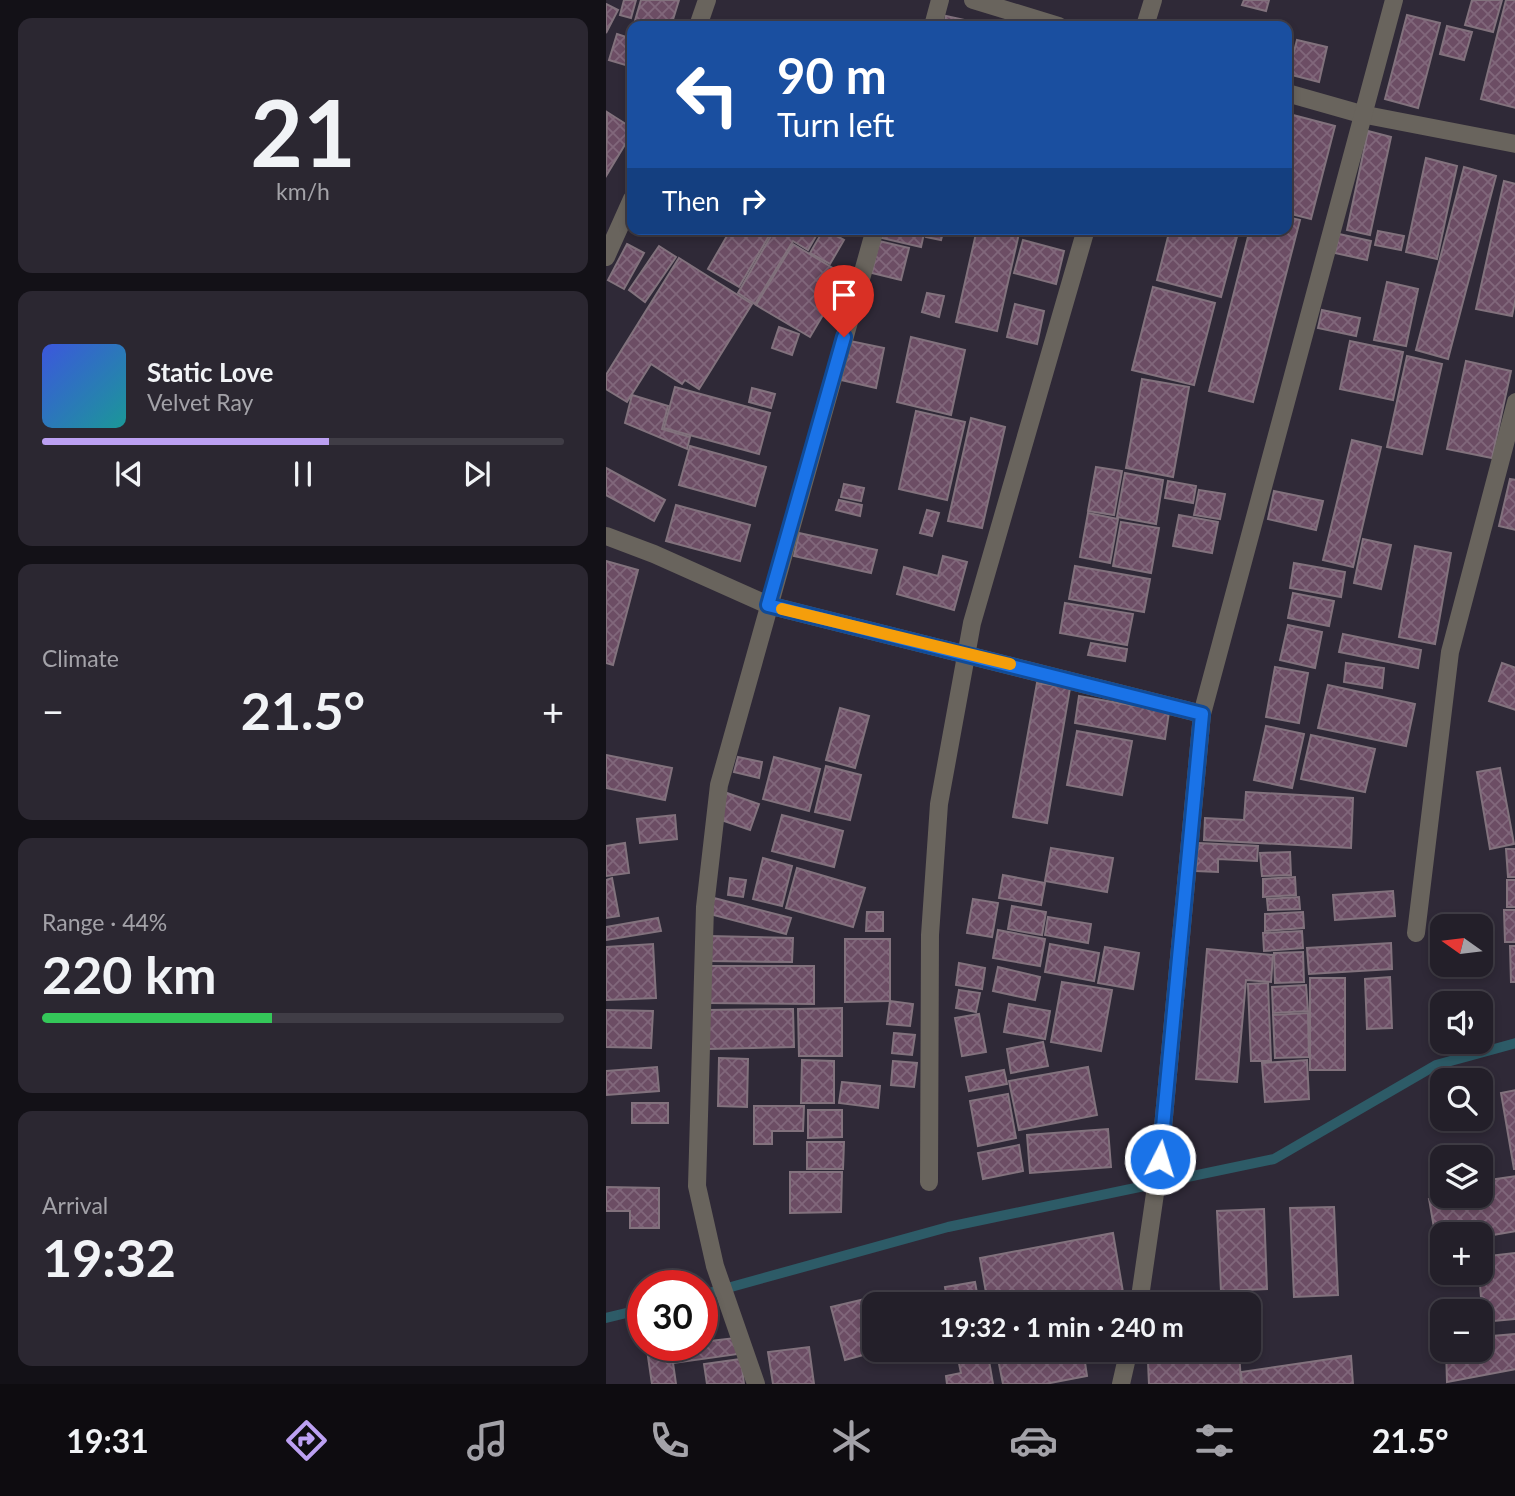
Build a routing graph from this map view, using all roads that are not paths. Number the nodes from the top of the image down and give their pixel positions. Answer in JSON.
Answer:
{"nodes":[{"id":1,"x":707,"y":0,"type":"edge"},
{"id":2,"x":940,"y":0,"type":"edge"},
{"id":3,"x":973,"y":0,"type":"edge"},
{"id":4,"x":1153,"y":0,"type":"edge"},
{"id":5,"x":1394,"y":0,"type":"edge"},
{"id":6,"x":700,"y":21,"type":"edge"},
{"id":7,"x":934,"y":21,"type":"edge"},
{"id":8,"x":1042,"y":21,"type":"edge"},
{"id":9,"x":1147,"y":21,"type":"edge"},
{"id":10,"x":1292,"y":94,"type":"edge"},
{"id":11,"x":1361,"y":114,"type":"junction"},
{"id":12,"x":1515,"y":144,"type":"edge"},
{"id":13,"x":627,"y":210,"type":"edge"},
{"id":14,"x":873,"y":235,"type":"edge"},
{"id":15,"x":1084,"y":235,"type":"edge"},
{"id":16,"x":606,"y":257,"type":"edge"},
{"id":17,"x":1515,"y":402,"type":"edge"},
{"id":18,"x":606,"y":536,"type":"edge"},
{"id":19,"x":768,"y":605,"type":"junction"},
{"id":20,"x":964,"y":653,"type":"junction"},
{"id":21,"x":1202,"y":714,"type":"junction"},
{"id":22,"x":1416,"y":933,"type":"dead end"},
{"id":23,"x":929,"y":1182,"type":"dead end"},
{"id":24,"x":1141,"y":1292,"type":"edge"},
{"id":25,"x":1126,"y":1362,"type":"edge"},
{"id":26,"x":756,"y":1384,"type":"edge"},
{"id":27,"x":1120,"y":1384,"type":"edge"}],
"edges":[{"from":1,"to":6,"type":"street"},
{"from":2,"to":7,"type":"street"},
{"from":3,"to":8,"type":"street"},
{"from":4,"to":9,"type":"street"},
{"from":5,"to":11,"type":"street"},
{"from":10,"to":11,"type":"street"},
{"from":11,"to":12,"type":"street"},
{"from":11,"to":21,"type":"street"},
{"from":13,"to":16,"type":"street"},
{"from":14,"to":19,"type":"street"},
{"from":15,"to":20,"type":"street"},
{"from":17,"to":22,"type":"street"},
{"from":18,"to":19,"type":"street"},
{"from":19,"to":20,"type":"street"},
{"from":19,"to":26,"type":"street"},
{"from":20,"to":21,"type":"street"},
{"from":20,"to":23,"type":"street"},
{"from":21,"to":24,"type":"street"},
{"from":25,"to":27,"type":"street"}]}
